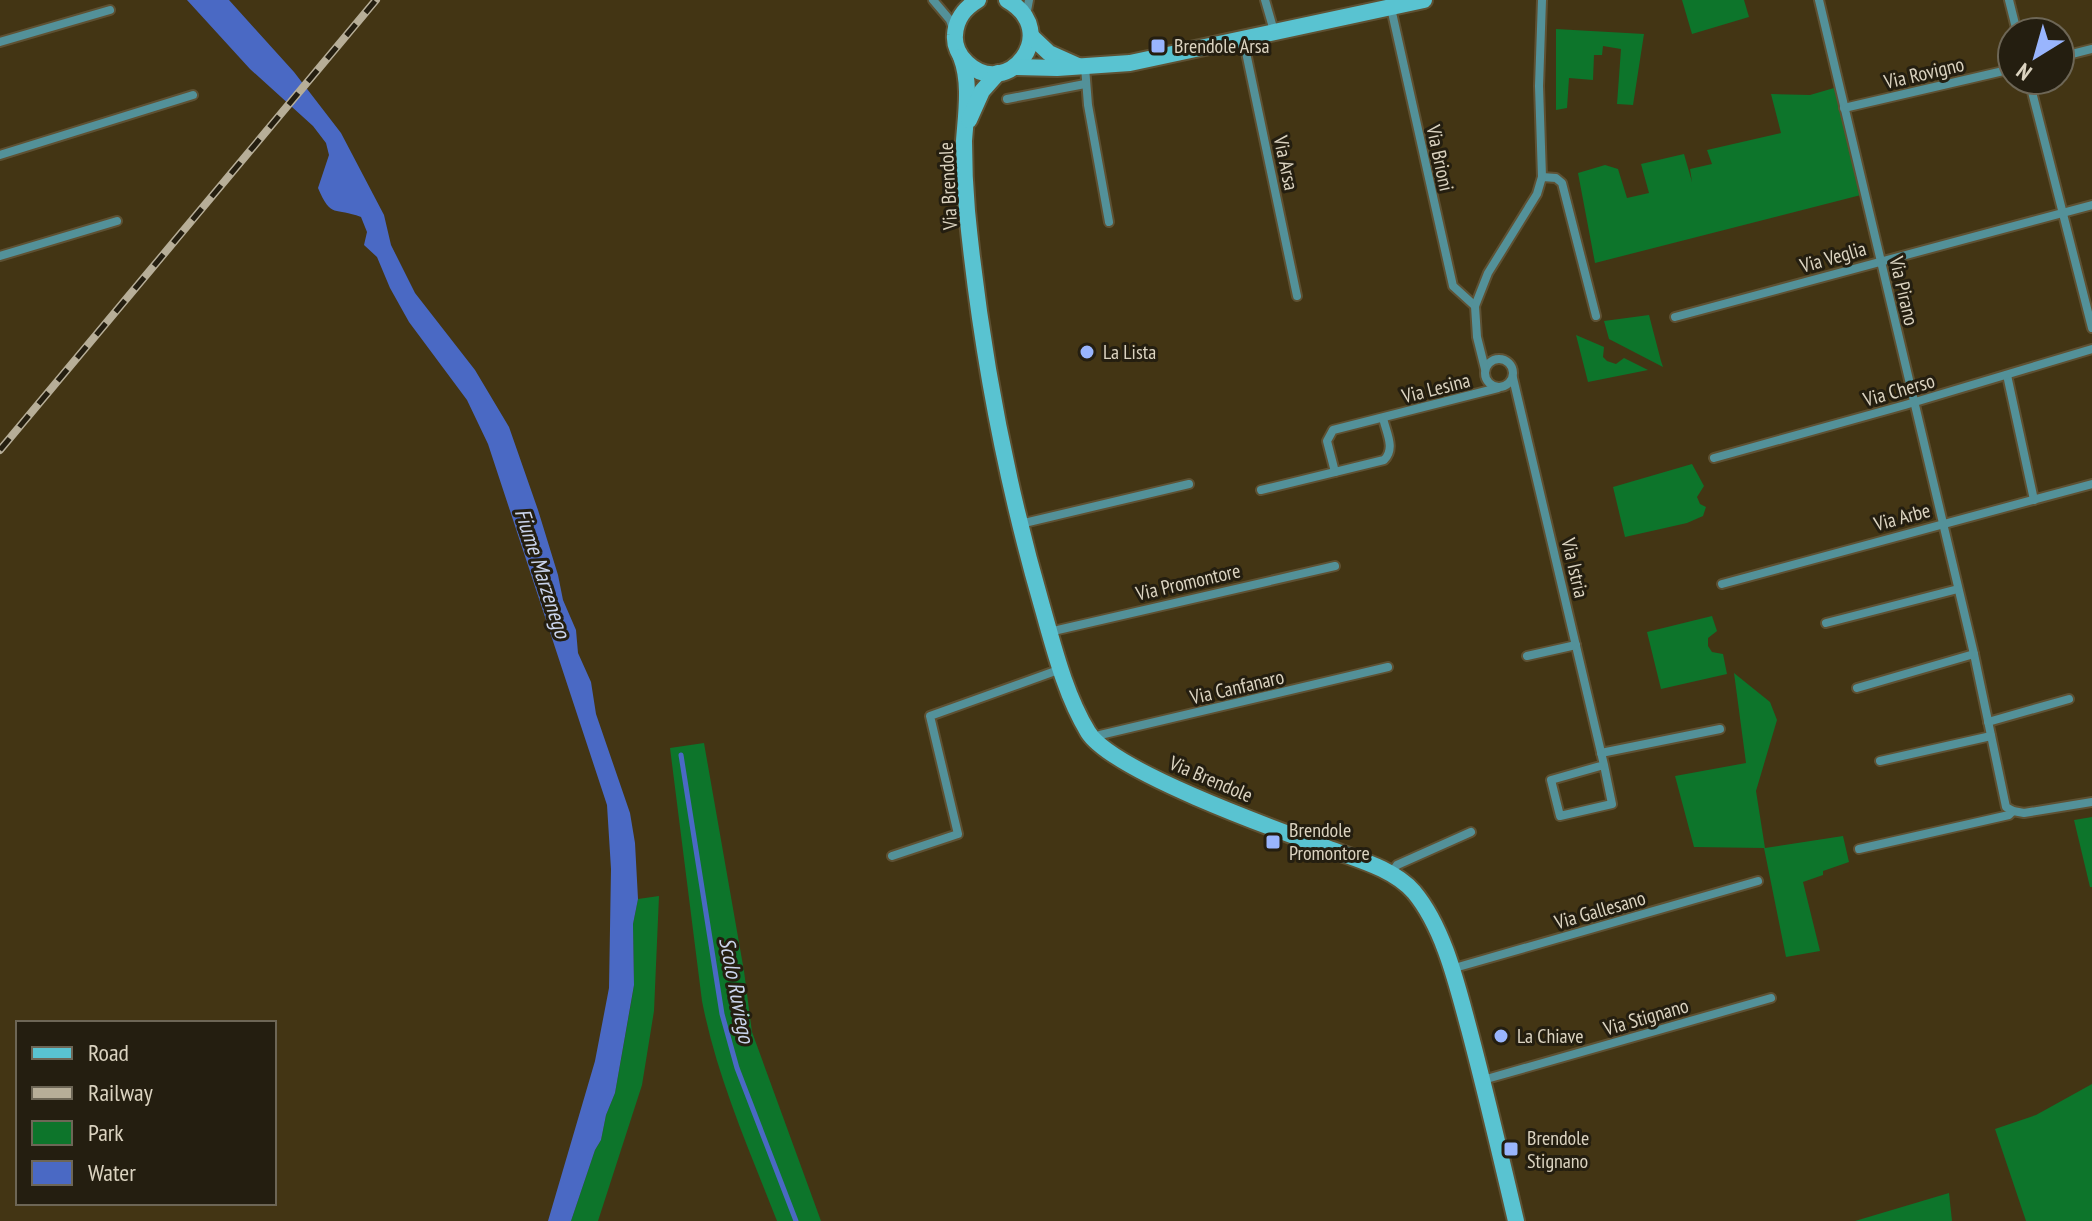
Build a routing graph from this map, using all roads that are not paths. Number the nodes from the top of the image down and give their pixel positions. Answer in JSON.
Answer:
{"nodes":[{"id":1,"x":933,"y":0,"type":"edge"},
{"id":2,"x":975,"y":0,"type":"edge"},
{"id":3,"x":1007,"y":0,"type":"edge"},
{"id":4,"x":1029,"y":0,"type":"edge"},
{"id":5,"x":1265,"y":0,"type":"edge"},
{"id":6,"x":1542,"y":0,"type":"edge"},
{"id":7,"x":1819,"y":0,"type":"edge"},
{"id":8,"x":1418,"y":1,"type":"edge"},
{"id":9,"x":1391,"y":8,"type":"junction"},
{"id":10,"x":110,"y":10,"type":"dead end"},
{"id":11,"x":1026,"y":17,"type":"junction"},
{"id":12,"x":1274,"y":31,"type":"junction"},
{"id":13,"x":955,"y":33,"type":"junction"},
{"id":14,"x":1031,"y":36,"type":"junction"},
{"id":15,"x":1243,"y":37,"type":"junction"},
{"id":16,"x":0,"y":42,"type":"edge"},
{"id":17,"x":961,"y":57,"type":"junction"},
{"id":18,"x":1015,"y":67,"type":"junction"},
{"id":19,"x":1083,"y":72,"type":"junction"},
{"id":20,"x":998,"y":73,"type":"junction"},
{"id":21,"x":1996,"y":73,"type":"edge"},
{"id":22,"x":193,"y":95,"type":"dead end"},
{"id":23,"x":2033,"y":96,"type":"edge"},
{"id":24,"x":1007,"y":99,"type":"dead end"},
{"id":25,"x":1844,"y":108,"type":"junction"},
{"id":26,"x":966,"y":129,"type":"junction"},
{"id":27,"x":0,"y":155,"type":"edge"},
{"id":28,"x":1542,"y":177,"type":"junction"},
{"id":29,"x":2092,"y":205,"type":"edge"},
{"id":30,"x":2063,"y":213,"type":"junction"},
{"id":31,"x":117,"y":221,"type":"dead end"},
{"id":32,"x":1109,"y":222,"type":"dead end"},
{"id":33,"x":0,"y":256,"type":"edge"},
{"id":34,"x":1880,"y":260,"type":"junction"},
{"id":35,"x":1297,"y":296,"type":"dead end"},
{"id":36,"x":1475,"y":306,"type":"junction"},
{"id":37,"x":1596,"y":316,"type":"dead end"},
{"id":38,"x":1675,"y":317,"type":"dead end"},
{"id":39,"x":2092,"y":328,"type":"edge"},
{"id":40,"x":2092,"y":349,"type":"edge"},
{"id":41,"x":1485,"y":369,"type":"junction"},
{"id":42,"x":2007,"y":375,"type":"junction"},
{"id":43,"x":1513,"y":378,"type":"junction"},
{"id":44,"x":1498,"y":388,"type":"junction"},
{"id":45,"x":1913,"y":402,"type":"junction"},
{"id":46,"x":1383,"y":418,"type":"junction"},
{"id":47,"x":1714,"y":458,"type":"dead end"},
{"id":48,"x":1335,"y":472,"type":"junction"},
{"id":49,"x":1189,"y":484,"type":"dead end"},
{"id":50,"x":2092,"y":484,"type":"edge"},
{"id":51,"x":1261,"y":490,"type":"dead end"},
{"id":52,"x":2034,"y":500,"type":"junction"},
{"id":53,"x":1942,"y":523,"type":"junction"},
{"id":54,"x":1020,"y":524,"type":"junction"},
{"id":55,"x":1335,"y":566,"type":"dead end"},
{"id":56,"x":1722,"y":584,"type":"dead end"},
{"id":57,"x":1958,"y":589,"type":"junction"},
{"id":58,"x":1826,"y":623,"type":"dead end"},
{"id":59,"x":1049,"y":632,"type":"junction"},
{"id":60,"x":1576,"y":645,"type":"junction"},
{"id":61,"x":1974,"y":654,"type":"junction"},
{"id":62,"x":1527,"y":656,"type":"dead end"},
{"id":63,"x":1388,"y":667,"type":"dead end"},
{"id":64,"x":1061,"y":669,"type":"junction"},
{"id":65,"x":1857,"y":688,"type":"dead end"},
{"id":66,"x":2069,"y":699,"type":"dead end"},
{"id":67,"x":1988,"y":722,"type":"junction"},
{"id":68,"x":1720,"y":729,"type":"dead end"},
{"id":69,"x":1991,"y":736,"type":"junction"},
{"id":70,"x":1094,"y":740,"type":"junction"},
{"id":71,"x":1601,"y":753,"type":"junction"},
{"id":72,"x":1880,"y":761,"type":"dead end"},
{"id":73,"x":1604,"y":765,"type":"junction"},
{"id":74,"x":2092,"y":802,"type":"edge"},
{"id":75,"x":2013,"y":811,"type":"junction"},
{"id":76,"x":1471,"y":832,"type":"dead end"},
{"id":77,"x":1859,"y":849,"type":"dead end"},
{"id":78,"x":892,"y":856,"type":"dead end"},
{"id":79,"x":1391,"y":874,"type":"junction"},
{"id":80,"x":1758,"y":881,"type":"dead end"},
{"id":81,"x":1451,"y":969,"type":"junction"},
{"id":82,"x":1771,"y":998,"type":"dead end"},
{"id":83,"x":1483,"y":1080,"type":"junction"},
{"id":84,"x":1516,"y":1221,"type":"edge"}],
"edges":[{"from":1,"to":13,"type":"street"},
{"from":2,"to":13,"type":"street"},
{"from":3,"to":11,"type":"street"},
{"from":4,"to":11,"type":"street"},
{"from":5,"to":12,"type":"street"},
{"from":6,"to":28,"type":"street"},
{"from":7,"to":25,"type":"street","name":"Via Pirano"},
{"from":8,"to":9,"type":"street"},
{"from":9,"to":12,"type":"street"},
{"from":9,"to":36,"type":"street","name":"Via Brioni"},
{"from":10,"to":16,"type":"street"},
{"from":11,"to":14,"type":"street"},
{"from":12,"to":15,"type":"street"},
{"from":13,"to":17,"type":"street","name":"Via Brendole"},
{"from":14,"to":18,"type":"street"},
{"from":14,"to":19,"type":"street"},
{"from":15,"to":19,"type":"street"},
{"from":15,"to":35,"type":"street","name":"Via Arsa"},
{"from":17,"to":20,"type":"street"},
{"from":17,"to":26,"type":"street","name":"Via Brendole"},
{"from":18,"to":19,"type":"street"},
{"from":18,"to":20,"type":"street"},
{"from":19,"to":24,"type":"street"},
{"from":19,"to":32,"type":"street"},
{"from":20,"to":26,"type":"street","name":"Via Brendole"},
{"from":21,"to":25,"type":"street","name":"Via Rovigno"},
{"from":22,"to":27,"type":"street"},
{"from":23,"to":30,"type":"street"},
{"from":25,"to":34,"type":"street","name":"Via Pirano"},
{"from":26,"to":54,"type":"street","name":"Via Brendole"},
{"from":28,"to":36,"type":"street"},
{"from":28,"to":37,"type":"street"},
{"from":29,"to":30,"type":"street","name":"Via Veglia"},
{"from":30,"to":34,"type":"street","name":"Via Veglia"},
{"from":30,"to":39,"type":"street"},
{"from":31,"to":33,"type":"street"},
{"from":34,"to":38,"type":"street","name":"Via Veglia"},
{"from":34,"to":45,"type":"street","name":"Via Pirano"},
{"from":36,"to":41,"type":"street"},
{"from":40,"to":42,"type":"street","name":"Via Cherso"},
{"from":41,"to":43,"type":"street"},
{"from":41,"to":44,"type":"street"},
{"from":42,"to":45,"type":"street","name":"Via Cherso"},
{"from":42,"to":52,"type":"street"},
{"from":43,"to":44,"type":"street"},
{"from":43,"to":60,"type":"street","name":"Via Istria"},
{"from":44,"to":46,"type":"street","name":"Via Lesina"},
{"from":45,"to":47,"type":"street","name":"Via Cherso"},
{"from":45,"to":53,"type":"street","name":"Via Pirano"},
{"from":46,"to":48,"type":"street","name":"Via Lesina"},
{"from":46,"to":48,"type":"street","name":"Via Lesina"},
{"from":48,"to":51,"type":"street","name":"Via Lesina"},
{"from":49,"to":54,"type":"street"},
{"from":50,"to":52,"type":"street","name":"Via Arbe"},
{"from":52,"to":53,"type":"street","name":"Via Arbe"},
{"from":53,"to":56,"type":"street","name":"Via Arbe"},
{"from":53,"to":57,"type":"street","name":"Via Pirano"},
{"from":54,"to":59,"type":"street","name":"Via Brendole"},
{"from":55,"to":59,"type":"street","name":"Via Promontore"},
{"from":57,"to":58,"type":"street"},
{"from":57,"to":61,"type":"street","name":"Via Pirano"},
{"from":59,"to":64,"type":"street","name":"Via Brendole"},
{"from":60,"to":62,"type":"street"},
{"from":60,"to":71,"type":"street","name":"Via Istria"},
{"from":61,"to":65,"type":"street"},
{"from":61,"to":67,"type":"street","name":"Via Pirano"},
{"from":63,"to":70,"type":"street","name":"Via Canfanaro"},
{"from":64,"to":70,"type":"street","name":"Via Brendole"},
{"from":64,"to":78,"type":"street"},
{"from":66,"to":67,"type":"street"},
{"from":67,"to":69,"type":"street","name":"Via Pirano"},
{"from":68,"to":71,"type":"street"},
{"from":69,"to":72,"type":"street"},
{"from":69,"to":75,"type":"street","name":"Via Pirano"},
{"from":70,"to":79,"type":"street","name":"Via Brendole"},
{"from":71,"to":73,"type":"street","name":"Via Istria"},
{"from":73,"to":73,"type":"street","name":"Via Istria"},
{"from":74,"to":75,"type":"street"},
{"from":75,"to":77,"type":"street"},
{"from":76,"to":79,"type":"street"},
{"from":79,"to":81,"type":"street","name":"Via Brendole"},
{"from":80,"to":81,"type":"street","name":"Via Gallesano"},
{"from":81,"to":83,"type":"street","name":"Via Brendole"},
{"from":82,"to":83,"type":"street","name":"Via Stignano"},
{"from":83,"to":84,"type":"street","name":"Via Brendole"}]}
